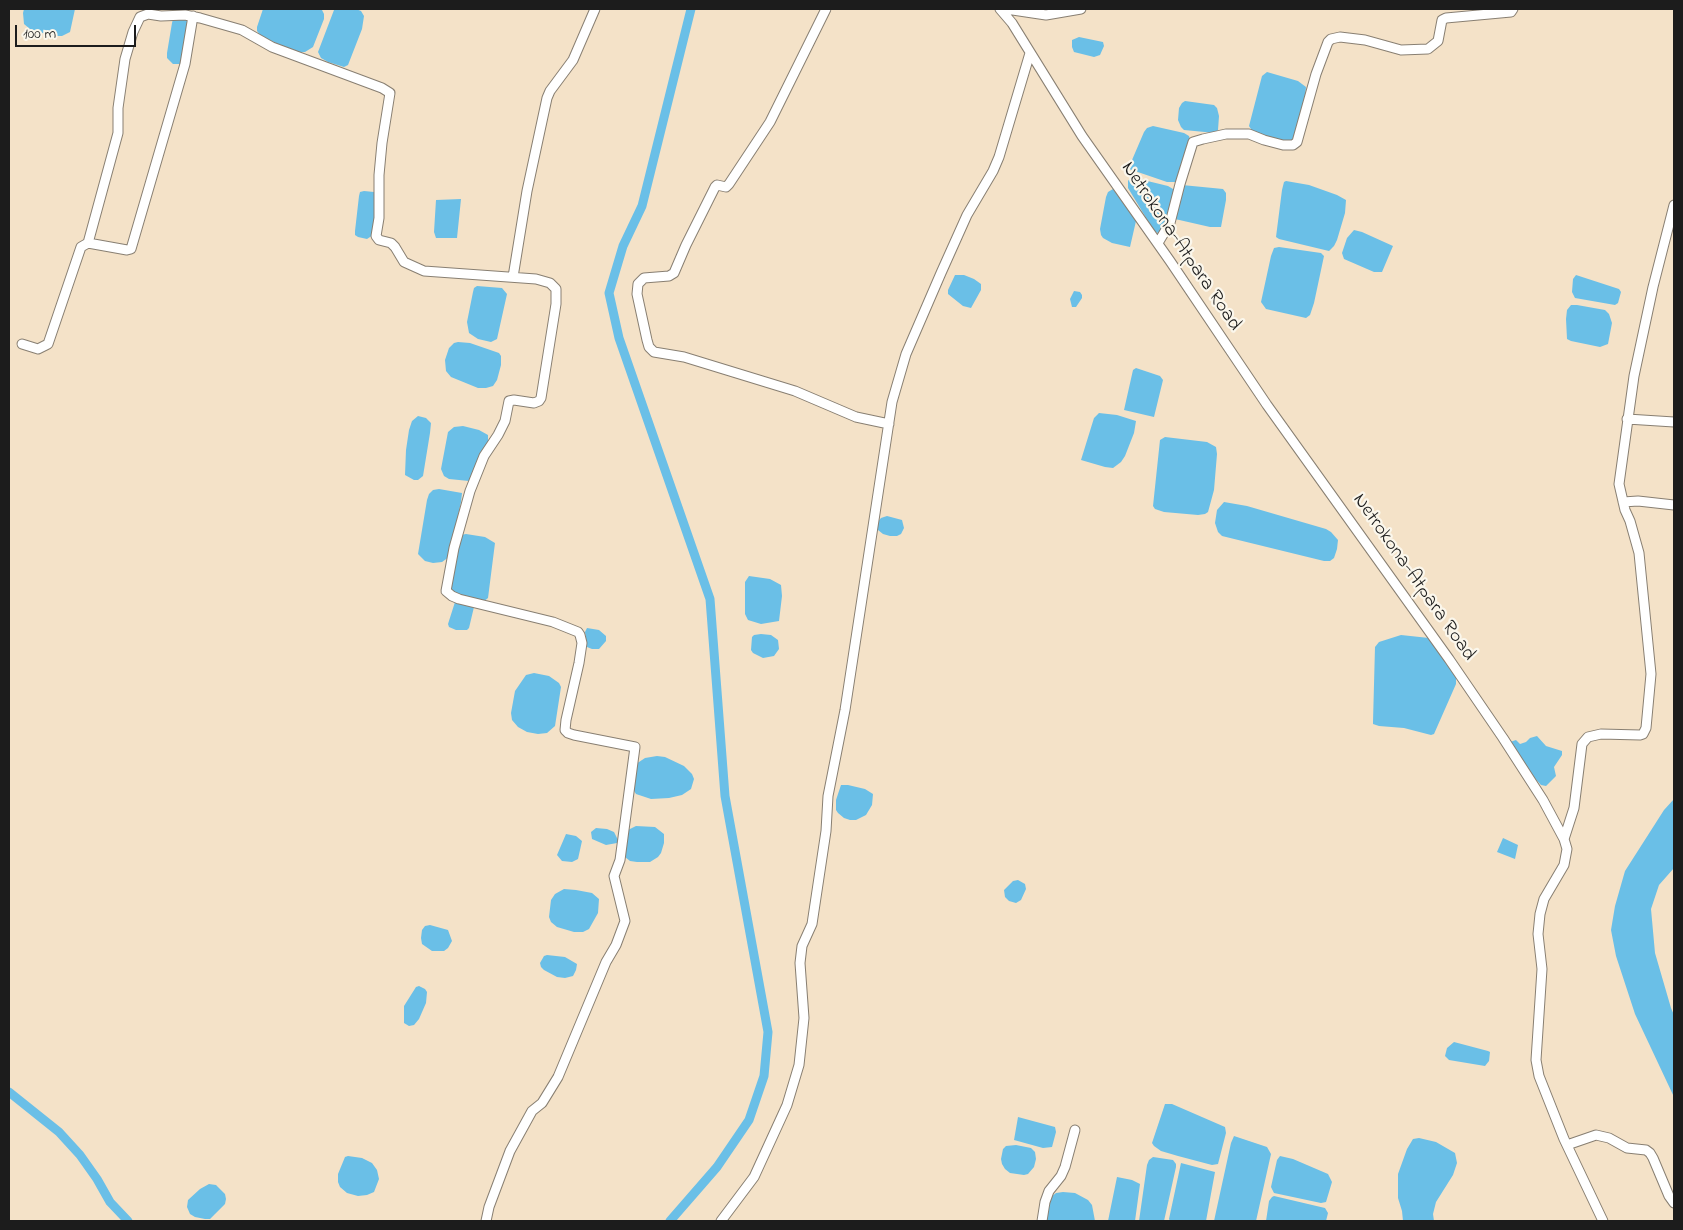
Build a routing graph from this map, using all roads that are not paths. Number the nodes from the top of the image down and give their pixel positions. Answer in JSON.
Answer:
{"nodes":[{"id":1,"x":595,"y":9,"type":"edge"},
{"id":2,"x":826,"y":9,"type":"edge"},
{"id":3,"x":1000,"y":9,"type":"edge"},
{"id":4,"x":1006,"y":9,"type":"edge"},
{"id":5,"x":1081,"y":9,"type":"edge"},
{"id":6,"x":1513,"y":9,"type":"edge"},
{"id":7,"x":193,"y":16,"type":"junction"},
{"id":8,"x":1030,"y":53,"type":"junction"},
{"id":9,"x":1674,"y":205,"type":"edge"},
{"id":10,"x":1158,"y":243,"type":"junction"},
{"id":11,"x":88,"y":244,"type":"junction"},
{"id":12,"x":513,"y":277,"type":"junction"},
{"id":13,"x":22,"y":344,"type":"dead end"},
{"id":14,"x":1627,"y":419,"type":"junction"},
{"id":15,"x":1674,"y":422,"type":"edge"},
{"id":16,"x":889,"y":424,"type":"junction"},
{"id":17,"x":1623,"y":502,"type":"junction"},
{"id":18,"x":1674,"y":505,"type":"edge"},
{"id":19,"x":1564,"y":839,"type":"junction"},
{"id":20,"x":1075,"y":1130,"type":"dead end"},
{"id":21,"x":1567,"y":1145,"type":"junction"},
{"id":22,"x":1674,"y":1203,"type":"edge"},
{"id":23,"x":486,"y":1221,"type":"edge"},
{"id":24,"x":721,"y":1221,"type":"edge"},
{"id":25,"x":1042,"y":1221,"type":"edge"},
{"id":26,"x":1602,"y":1221,"type":"edge"}],
"edges":[{"from":1,"to":12,"type":"street"},
{"from":2,"to":16,"type":"street"},
{"from":3,"to":8,"type":"street","name":"Netrokona-Atpara Road"},
{"from":4,"to":5,"type":"street"},
{"from":6,"to":10,"type":"street"},
{"from":7,"to":11,"type":"street"},
{"from":7,"to":11,"type":"street"},
{"from":7,"to":12,"type":"street"},
{"from":8,"to":10,"type":"street","name":"Netrokona-Atpara Road"},
{"from":8,"to":16,"type":"street"},
{"from":9,"to":14,"type":"street"},
{"from":10,"to":19,"type":"street","name":"Netrokona-Atpara Road"},
{"from":11,"to":13,"type":"street"},
{"from":12,"to":23,"type":"street"},
{"from":14,"to":15,"type":"street"},
{"from":14,"to":17,"type":"street"},
{"from":16,"to":24,"type":"street"},
{"from":17,"to":18,"type":"street"},
{"from":17,"to":19,"type":"street"},
{"from":19,"to":21,"type":"street","name":"Netrokona-Atpara Road"},
{"from":20,"to":25,"type":"street"},
{"from":21,"to":22,"type":"street"},
{"from":21,"to":26,"type":"street","name":"Netrokona-Atpara Road"}]}
